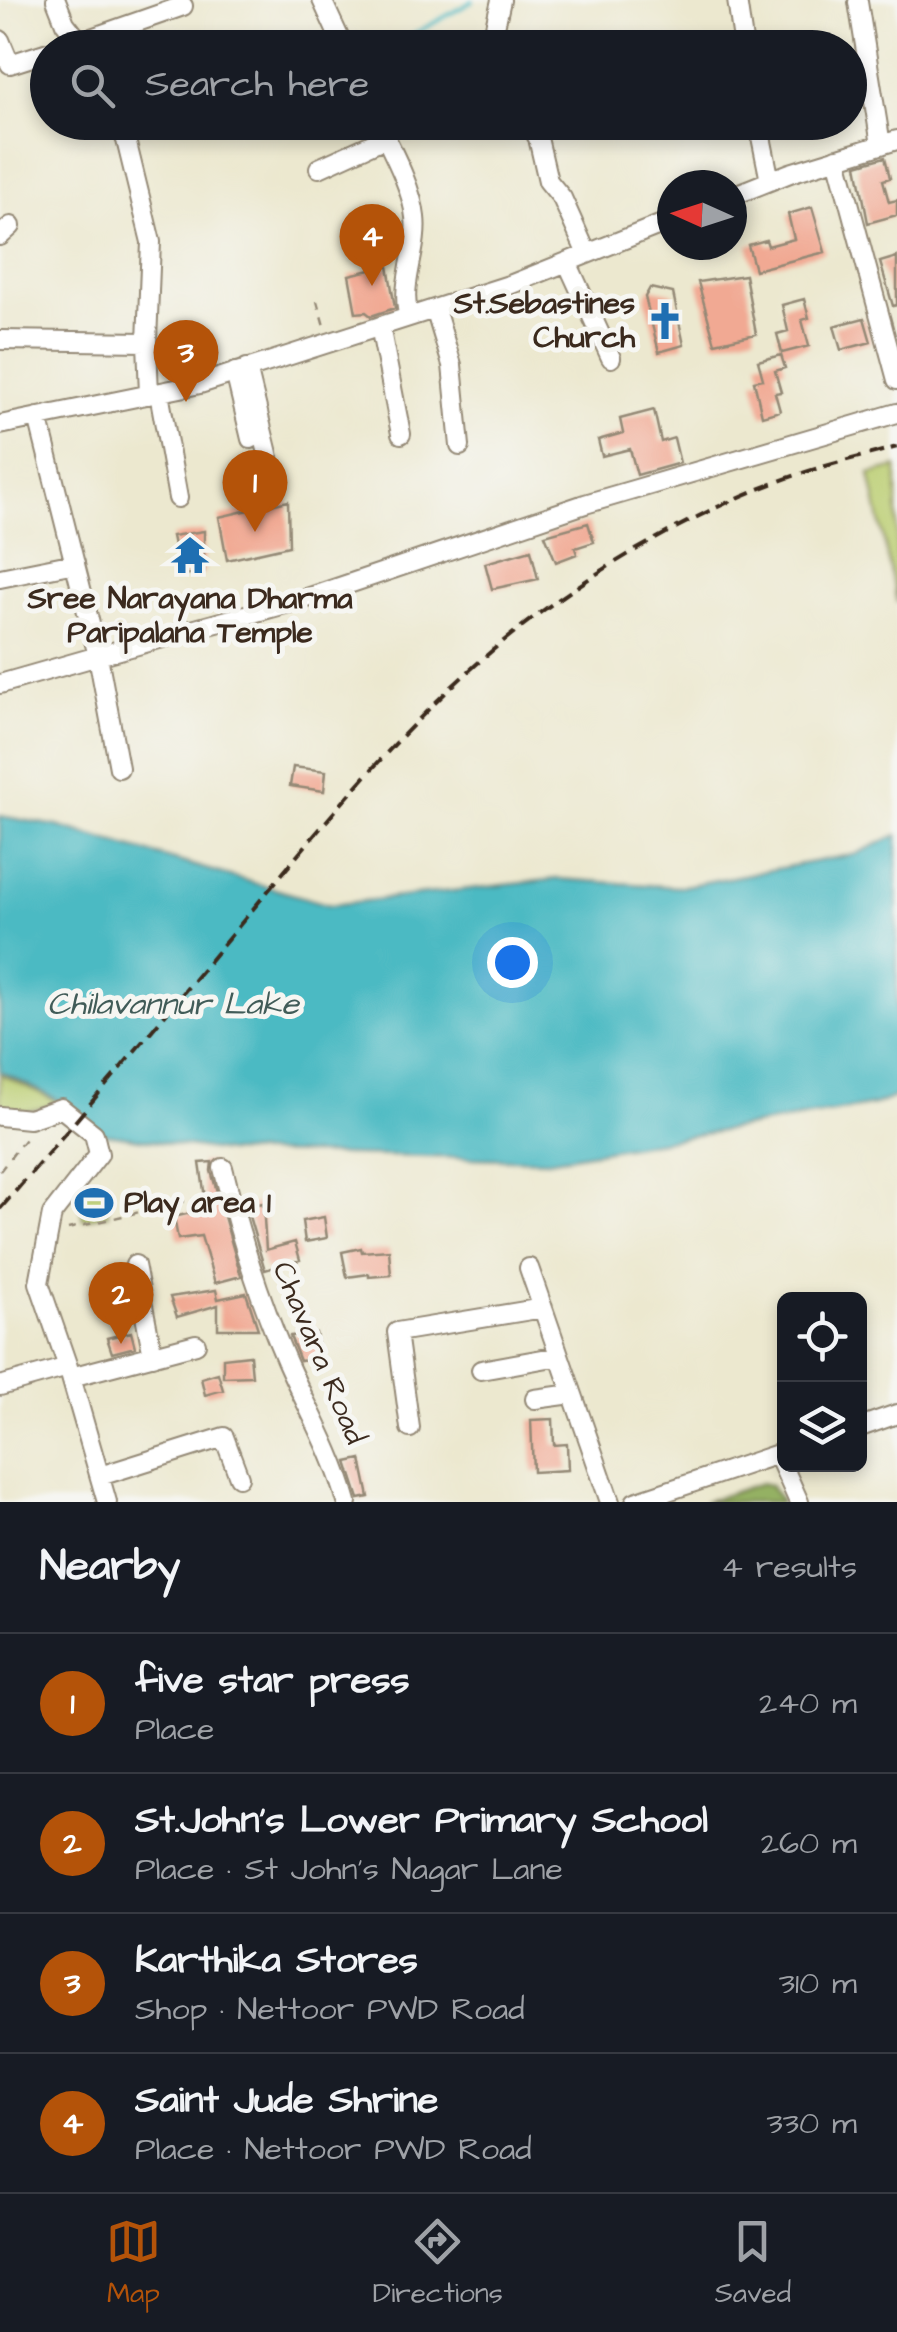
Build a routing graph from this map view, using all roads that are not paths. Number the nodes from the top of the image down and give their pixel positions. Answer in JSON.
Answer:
{"nodes":[{"id":1,"x":56,"y":0,"type":"edge"},
{"id":2,"x":322,"y":0,"type":"edge"},
{"id":3,"x":500,"y":0,"type":"edge"},
{"id":4,"x":736,"y":0,"type":"edge"},
{"id":5,"x":858,"y":2,"type":"edge"},
{"id":6,"x":183,"y":6,"type":"dead end"},
{"id":7,"x":68,"y":30,"type":"edge"},
{"id":8,"x":118,"y":30,"type":"edge"},
{"id":9,"x":336,"y":30,"type":"edge"},
{"id":10,"x":495,"y":30,"type":"edge"},
{"id":11,"x":741,"y":30,"type":"edge"},
{"id":12,"x":864,"y":30,"type":"edge"},
{"id":13,"x":867,"y":43,"type":"edge"},
{"id":14,"x":2,"y":51,"type":"edge"},
{"id":15,"x":30,"y":58,"type":"edge"},
{"id":16,"x":126,"y":140,"type":"edge"},
{"id":17,"x":365,"y":140,"type":"edge"},
{"id":18,"x":386,"y":140,"type":"edge"},
{"id":19,"x":538,"y":140,"type":"edge"},
{"id":20,"x":762,"y":140,"type":"edge"},
{"id":21,"x":889,"y":142,"type":"edge"},
{"id":22,"x":837,"y":158,"type":"junction"},
{"id":23,"x":320,"y":168,"type":"dead end"},
{"id":24,"x":770,"y":181,"type":"junction"},
{"id":25,"x":747,"y":190,"type":"edge"},
{"id":26,"x":657,"y":226,"type":"edge"},
{"id":27,"x":587,"y":254,"type":"junction"},
{"id":28,"x":567,"y":262,"type":"junction"},
{"id":29,"x":435,"y":309,"type":"junction"},
{"id":30,"x":410,"y":317,"type":"junction"},
{"id":31,"x":380,"y":326,"type":"junction"},
{"id":32,"x":0,"y":340,"type":"edge"},
{"id":33,"x":147,"y":342,"type":"junction"},
{"id":34,"x":610,"y":358,"type":"dead end"},
{"id":35,"x":241,"y":370,"type":"junction"},
{"id":36,"x":897,"y":380,"type":"edge"},
{"id":37,"x":154,"y":394,"type":"junction"},
{"id":38,"x":897,"y":413,"type":"edge"},
{"id":39,"x":38,"y":417,"type":"junction"},
{"id":40,"x":0,"y":425,"type":"edge"},
{"id":41,"x":401,"y":434,"type":"dead end"},
{"id":42,"x":252,"y":439,"type":"dead end"},
{"id":43,"x":460,"y":446,"type":"dead end"},
{"id":44,"x":273,"y":474,"type":"dead end"},
{"id":45,"x":178,"y":498,"type":"dead end"},
{"id":46,"x":75,"y":563,"type":"junction"},
{"id":47,"x":0,"y":578,"type":"edge"},
{"id":48,"x":98,"y":656,"type":"junction"},
{"id":49,"x":0,"y":684,"type":"edge"},
{"id":50,"x":119,"y":768,"type":"dead end"},
{"id":51,"x":0,"y":1116,"type":"edge"},
{"id":52,"x":223,"y":1168,"type":"dead end"},
{"id":53,"x":136,"y":1265,"type":"dead end"},
{"id":54,"x":529,"y":1268,"type":"dead end"},
{"id":55,"x":543,"y":1308,"type":"junction"},
{"id":56,"x":196,"y":1344,"type":"dead end"},
{"id":57,"x":152,"y":1356,"type":"junction"},
{"id":58,"x":559,"y":1356,"type":"junction"},
{"id":59,"x":481,"y":1370,"type":"dead end"},
{"id":60,"x":70,"y":1372,"type":"junction"},
{"id":61,"x":0,"y":1386,"type":"edge"},
{"id":62,"x":572,"y":1394,"type":"junction"},
{"id":63,"x":535,"y":1399,"type":"dead end"},
{"id":64,"x":897,"y":1414,"type":"edge"},
{"id":65,"x":867,"y":1425,"type":"edge"},
{"id":66,"x":410,"y":1428,"type":"dead end"},
{"id":67,"x":777,"y":1455,"type":"edge"},
{"id":68,"x":788,"y":1472,"type":"edge"},
{"id":69,"x":100,"y":1476,"type":"junction"},
{"id":70,"x":239,"y":1477,"type":"dead end"},
{"id":71,"x":107,"y":1502,"type":"edge"},
{"id":72,"x":347,"y":1502,"type":"edge"},
{"id":73,"x":610,"y":1502,"type":"edge"},
{"id":74,"x":635,"y":1502,"type":"edge"},
{"id":75,"x":799,"y":1502,"type":"edge"}],
"edges":[{"from":1,"to":7,"type":"street"},
{"from":2,"to":9,"type":"street"},
{"from":3,"to":10,"type":"street"},
{"from":4,"to":11,"type":"street"},
{"from":5,"to":12,"type":"street"},
{"from":6,"to":8,"type":"street"},
{"from":13,"to":21,"type":"street"},
{"from":14,"to":15,"type":"street"},
{"from":16,"to":33,"type":"street"},
{"from":17,"to":23,"type":"street"},
{"from":18,"to":30,"type":"street"},
{"from":19,"to":27,"type":"street"},
{"from":20,"to":24,"type":"street"},
{"from":21,"to":22,"type":"street"},
{"from":22,"to":24,"type":"street"},
{"from":22,"to":36,"type":"street"},
{"from":24,"to":25,"type":"street"},
{"from":26,"to":27,"type":"street"},
{"from":27,"to":28,"type":"street"},
{"from":28,"to":29,"type":"street"},
{"from":28,"to":34,"type":"street"},
{"from":29,"to":30,"type":"street"},
{"from":29,"to":43,"type":"street"},
{"from":30,"to":31,"type":"street"},
{"from":31,"to":35,"type":"street"},
{"from":31,"to":41,"type":"street"},
{"from":32,"to":33,"type":"street"},
{"from":33,"to":37,"type":"street"},
{"from":35,"to":37,"type":"street"},
{"from":35,"to":42,"type":"street"},
{"from":35,"to":44,"type":"street"},
{"from":37,"to":39,"type":"street"},
{"from":37,"to":45,"type":"street"},
{"from":38,"to":48,"type":"street"},
{"from":39,"to":40,"type":"street"},
{"from":39,"to":46,"type":"street"},
{"from":46,"to":47,"type":"street"},
{"from":46,"to":48,"type":"street"},
{"from":48,"to":49,"type":"street"},
{"from":48,"to":50,"type":"street"},
{"from":51,"to":60,"type":"street"},
{"from":52,"to":72,"type":"street","name":"Chavara Road"},
{"from":53,"to":57,"type":"street"},
{"from":54,"to":55,"type":"street"},
{"from":55,"to":58,"type":"street"},
{"from":55,"to":66,"type":"street"},
{"from":56,"to":57,"type":"street"},
{"from":57,"to":60,"type":"street"},
{"from":58,"to":59,"type":"street"},
{"from":58,"to":62,"type":"street"},
{"from":60,"to":61,"type":"street"},
{"from":60,"to":69,"type":"street"},
{"from":62,"to":63,"type":"street"},
{"from":62,"to":73,"type":"street"},
{"from":64,"to":65,"type":"street"},
{"from":67,"to":74,"type":"street"},
{"from":68,"to":75,"type":"street"},
{"from":69,"to":70,"type":"street"},
{"from":69,"to":71,"type":"street"}]}
